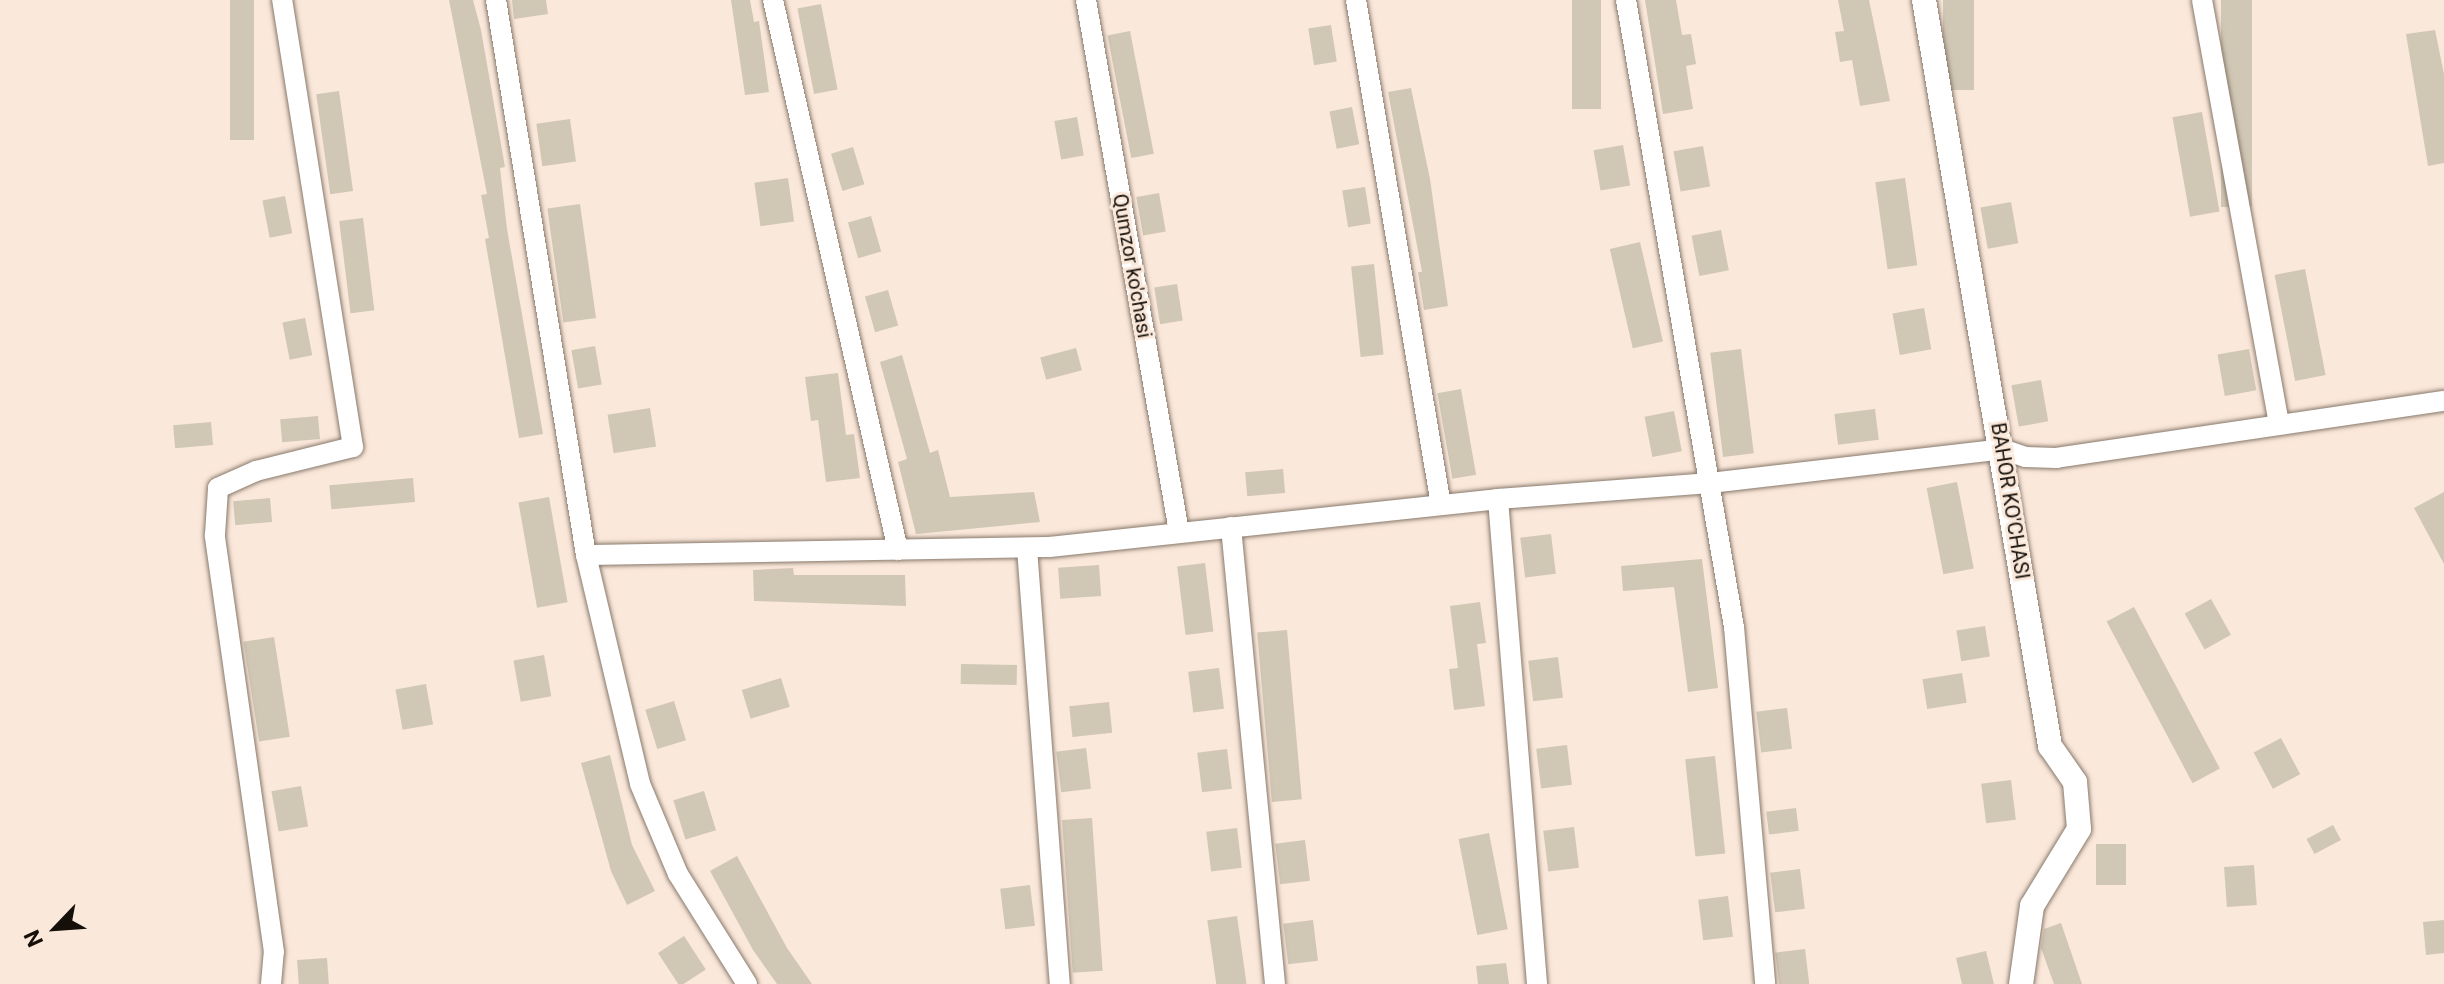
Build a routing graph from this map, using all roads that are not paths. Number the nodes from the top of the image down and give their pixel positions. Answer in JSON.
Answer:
{"nodes":[{"id":1,"x":282,"y":0,"type":"edge"},
{"id":2,"x":496,"y":0,"type":"edge"},
{"id":3,"x":773,"y":0,"type":"edge"},
{"id":4,"x":1086,"y":0,"type":"edge"},
{"id":5,"x":1356,"y":0,"type":"edge"},
{"id":6,"x":1626,"y":0,"type":"edge"},
{"id":7,"x":1924,"y":0,"type":"edge"},
{"id":8,"x":2202,"y":0,"type":"edge"},
{"id":9,"x":2444,"y":401,"type":"edge"},
{"id":10,"x":2279,"y":423,"type":"junction"},
{"id":11,"x":2002,"y":449,"type":"junction"},
{"id":12,"x":1710,"y":483,"type":"junction"},
{"id":13,"x":1498,"y":499,"type":"junction"},
{"id":14,"x":1441,"y":505,"type":"junction"},
{"id":15,"x":1231,"y":527,"type":"junction"},
{"id":16,"x":1179,"y":532,"type":"junction"},
{"id":17,"x":1027,"y":548,"type":"junction"},
{"id":18,"x":898,"y":550,"type":"junction"},
{"id":19,"x":586,"y":555,"type":"junction"},
{"id":20,"x":271,"y":984,"type":"edge"},
{"id":21,"x":747,"y":984,"type":"edge"},
{"id":22,"x":1060,"y":984,"type":"edge"},
{"id":23,"x":1275,"y":984,"type":"edge"},
{"id":24,"x":1537,"y":984,"type":"edge"},
{"id":25,"x":1765,"y":984,"type":"edge"},
{"id":26,"x":2021,"y":984,"type":"edge"}],
"edges":[{"from":1,"to":20,"type":"street"},
{"from":2,"to":19,"type":"street"},
{"from":3,"to":18,"type":"street"},
{"from":4,"to":16,"type":"street","name":"Qumzor ko'chasi"},
{"from":5,"to":14,"type":"street"},
{"from":6,"to":12,"type":"street"},
{"from":7,"to":11,"type":"street","name":"BAHOR KO'CHASI"},
{"from":8,"to":10,"type":"street"},
{"from":9,"to":10,"type":"street"},
{"from":10,"to":11,"type":"street"},
{"from":11,"to":12,"type":"street"},
{"from":11,"to":26,"type":"street","name":"BAHOR KO'CHASI"},
{"from":12,"to":13,"type":"street"},
{"from":12,"to":25,"type":"street"},
{"from":13,"to":14,"type":"street"},
{"from":13,"to":24,"type":"street"},
{"from":14,"to":15,"type":"street"},
{"from":15,"to":16,"type":"street"},
{"from":15,"to":23,"type":"street"},
{"from":16,"to":17,"type":"street"},
{"from":17,"to":18,"type":"street"},
{"from":17,"to":22,"type":"street"},
{"from":18,"to":19,"type":"street"},
{"from":19,"to":21,"type":"street"}]}
